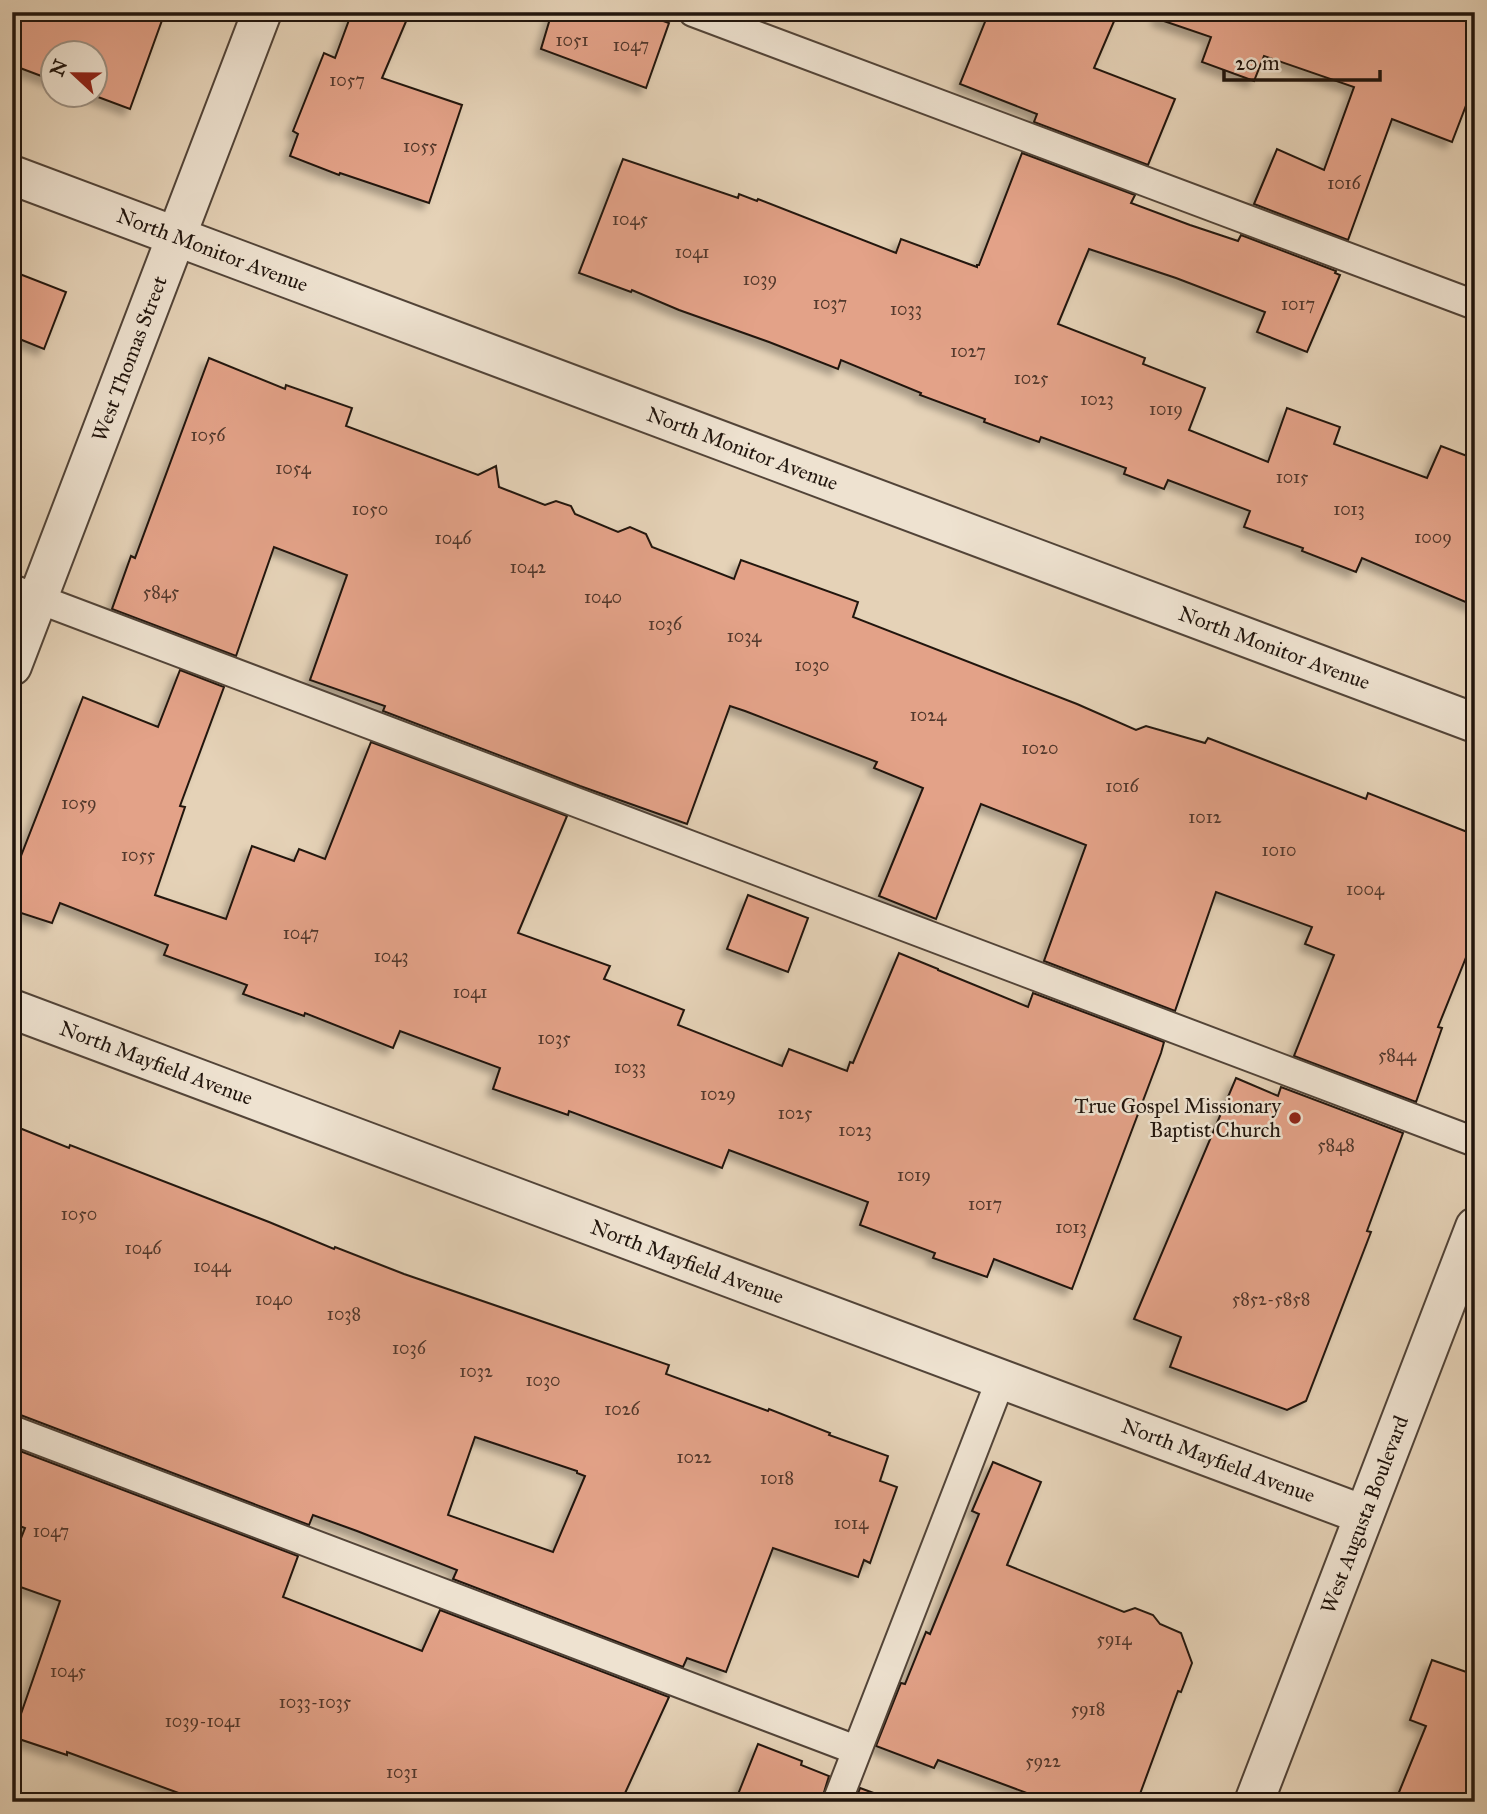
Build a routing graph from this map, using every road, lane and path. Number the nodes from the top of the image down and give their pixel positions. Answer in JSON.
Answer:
{"nodes":[{"id":1,"x":262,"y":12,"type":"edge"},
{"id":2,"x":694,"y":12,"type":"edge"},
{"id":3,"x":12,"y":175,"type":"edge"},
{"id":4,"x":176,"y":236,"type":"junction"},
{"id":5,"x":1475,"y":305,"type":"edge"},
{"id":6,"x":25,"y":594,"type":"edge"},
{"id":7,"x":12,"y":666,"type":"edge"},
{"id":8,"x":1475,"y":723,"type":"edge"},
{"id":9,"x":12,"y":1009,"type":"edge"},
{"id":10,"x":1475,"y":1142,"type":"edge"},
{"id":11,"x":1475,"y":1227,"type":"edge"},
{"id":12,"x":1466,"y":1277,"type":"edge"},
{"id":13,"x":1001,"y":1379,"type":"junction"},
{"id":14,"x":12,"y":1430,"type":"edge"},
{"id":15,"x":1364,"y":1515,"type":"junction"},
{"id":16,"x":856,"y":1750,"type":"junction"},
{"id":17,"x":837,"y":1802,"type":"edge"},
{"id":18,"x":1254,"y":1802,"type":"edge"}],
"edges":[{"from":1,"to":4,"type":"street","name":"West Thomas Street"},
{"from":2,"to":5,"type":"lane"},
{"from":3,"to":4,"type":"street","name":"North Monitor Avenue"},
{"from":4,"to":6,"type":"street","name":"West Thomas Street"},
{"from":4,"to":8,"type":"street","name":"North Monitor Avenue"},
{"from":6,"to":7,"type":"street","name":"West Thomas Street"},
{"from":6,"to":10,"type":"lane"},
{"from":9,"to":13,"type":"street","name":"North Mayfield Avenue"},
{"from":11,"to":12,"type":"street","name":"West Augusta Boulevard"},
{"from":12,"to":15,"type":"street","name":"West Augusta Boulevard"},
{"from":13,"to":15,"type":"street","name":"North Mayfield Avenue"},
{"from":13,"to":16,"type":"lane"},
{"from":14,"to":16,"type":"lane"},
{"from":15,"to":18,"type":"street","name":"West Augusta Boulevard"},
{"from":16,"to":17,"type":"lane"}]}
